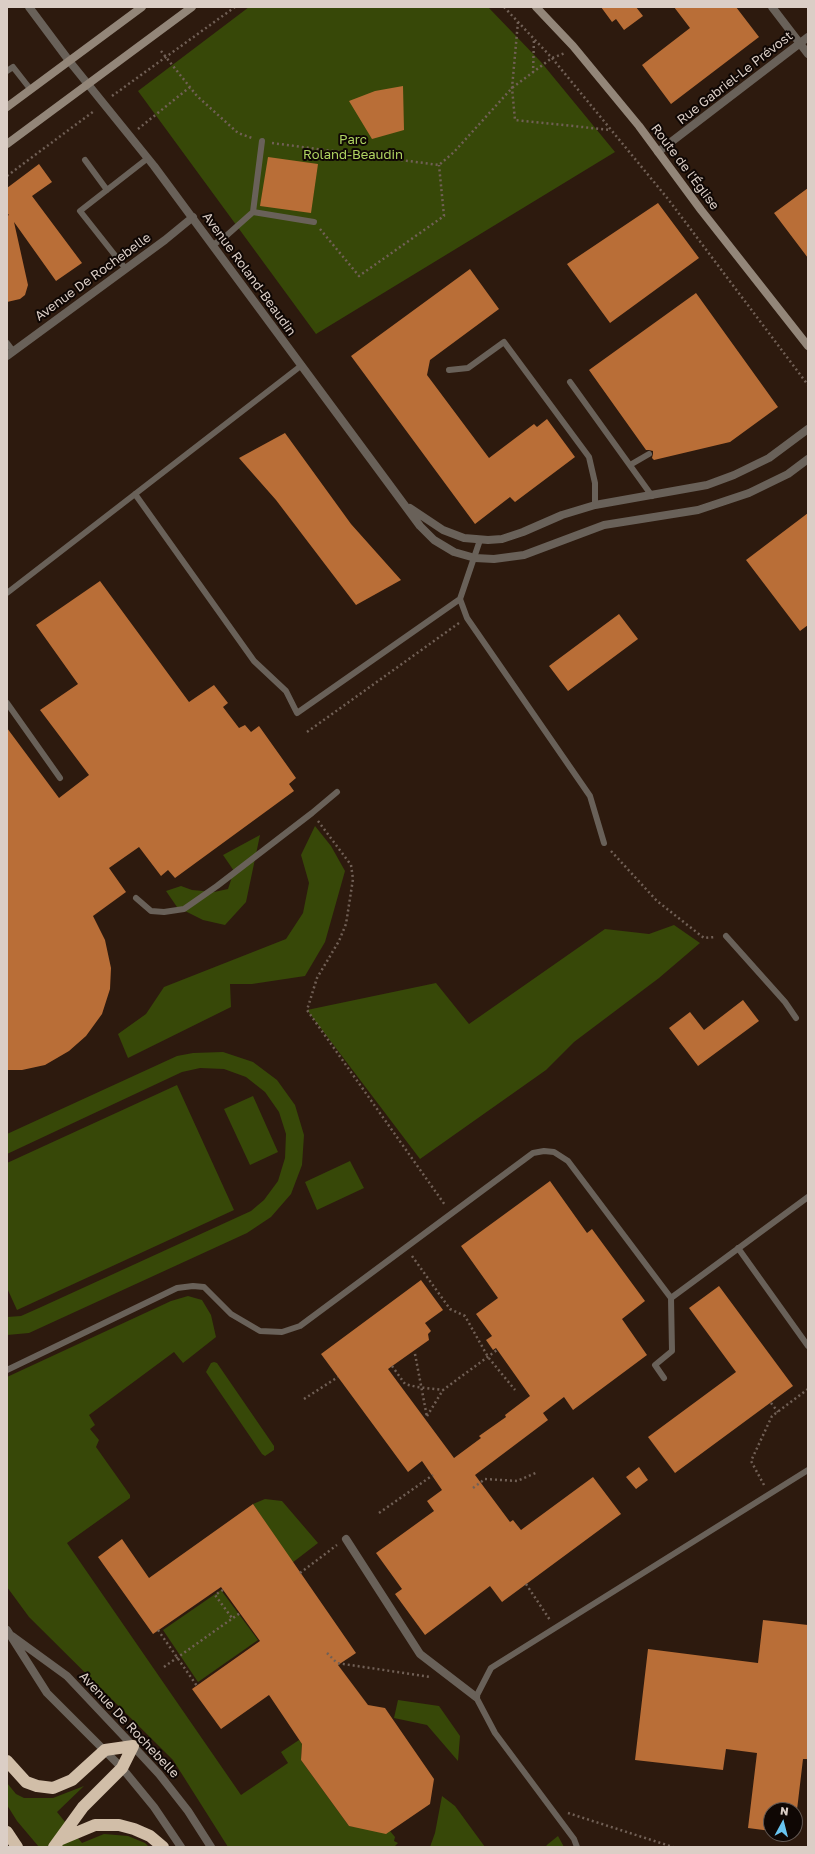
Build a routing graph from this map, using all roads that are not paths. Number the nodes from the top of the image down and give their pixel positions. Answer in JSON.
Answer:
{"nodes":[{"id":1,"x":29,"y":7,"type":"edge"},
{"id":2,"x":142,"y":7,"type":"edge"},
{"id":3,"x":192,"y":7,"type":"edge"},
{"id":4,"x":536,"y":7,"type":"edge"},
{"id":5,"x":772,"y":7,"type":"edge"},
{"id":6,"x":808,"y":37,"type":"edge"},
{"id":7,"x":800,"y":43,"type":"junction"},
{"id":8,"x":808,"y":54,"type":"edge"},
{"id":9,"x":70,"y":62,"type":"junction"},
{"id":10,"x":7,"y":71,"type":"edge"},
{"id":11,"x":88,"y":83,"type":"junction"},
{"id":12,"x":31,"y":90,"type":"junction"},
{"id":13,"x":7,"y":107,"type":"edge"},
{"id":14,"x":262,"y":141,"type":"road end"},
{"id":15,"x":7,"y":144,"type":"edge"},
{"id":16,"x":658,"y":152,"type":"junction"},
{"id":17,"x":148,"y":158,"type":"junction"},
{"id":18,"x":85,"y":160,"type":"dead end"},
{"id":19,"x":107,"y":190,"type":"junction"},
{"id":20,"x":253,"y":212,"type":"junction"},
{"id":21,"x":193,"y":217,"type":"junction"},
{"id":22,"x":314,"y":222,"type":"road end"},
{"id":23,"x":213,"y":245,"type":"junction"},
{"id":24,"x":125,"y":268,"type":"junction"},
{"id":25,"x":7,"y":343,"type":"edge"},
{"id":26,"x":808,"y":346,"type":"edge"},
{"id":27,"x":10,"y":354,"type":"edge"},
{"id":28,"x":302,"y":365,"type":"junction"},
{"id":29,"x":449,"y":370,"type":"dead end"},
{"id":30,"x":570,"y":382,"type":"dead end"},
{"id":31,"x":808,"y":429,"type":"edge"},
{"id":32,"x":649,"y":454,"type":"dead end"},
{"id":33,"x":808,"y":459,"type":"edge"},
{"id":34,"x":630,"y":465,"type":"junction"},
{"id":35,"x":135,"y":494,"type":"junction"},
{"id":36,"x":652,"y":496,"type":"junction"},
{"id":37,"x":405,"y":504,"type":"junction"},
{"id":38,"x":595,"y":505,"type":"junction"},
{"id":39,"x":480,"y":540,"type":"junction"},
{"id":40,"x":475,"y":558,"type":"junction"},
{"id":41,"x":7,"y":593,"type":"edge"},
{"id":42,"x":460,"y":599,"type":"junction"},
{"id":43,"x":7,"y":703,"type":"edge"},
{"id":44,"x":60,"y":778,"type":"dead end"},
{"id":45,"x":336,"y":792,"type":"dead end"},
{"id":46,"x":604,"y":843,"type":"road end"},
{"id":47,"x":136,"y":898,"type":"dead end"},
{"id":48,"x":726,"y":936,"type":"road end"},
{"id":49,"x":796,"y":1018,"type":"dead end"},
{"id":50,"x":808,"y":1197,"type":"edge"},
{"id":51,"x":738,"y":1248,"type":"junction"},
{"id":52,"x":671,"y":1298,"type":"junction"},
{"id":53,"x":808,"y":1346,"type":"edge"},
{"id":54,"x":7,"y":1370,"type":"edge"},
{"id":55,"x":664,"y":1378,"type":"dead end"},
{"id":56,"x":808,"y":1470,"type":"edge"},
{"id":57,"x":346,"y":1539,"type":"road end"},
{"id":58,"x":10,"y":1633,"type":"edge"},
{"id":59,"x":476,"y":1697,"type":"junction"},
{"id":60,"x":134,"y":1746,"type":"junction"},
{"id":61,"x":105,"y":1750,"type":"junction"},
{"id":62,"x":7,"y":1762,"type":"edge"},
{"id":63,"x":122,"y":1768,"type":"junction"},
{"id":64,"x":72,"y":1829,"type":"junction"},
{"id":65,"x":7,"y":1832,"type":"edge"},
{"id":66,"x":57,"y":1844,"type":"edge"},
{"id":67,"x":17,"y":1847,"type":"edge"},
{"id":68,"x":163,"y":1847,"type":"edge"},
{"id":69,"x":182,"y":1847,"type":"edge"},
{"id":70,"x":211,"y":1847,"type":"edge"},
{"id":71,"x":577,"y":1847,"type":"edge"}],
"edges":[{"from":1,"to":9,"type":"street","name":"Avenue Roland-Beaudin"},
{"from":2,"to":9,"type":"main road"},
{"from":3,"to":11,"type":"main road"},
{"from":4,"to":16,"type":"main road","name":"Route de l'Église"},
{"from":5,"to":7,"type":"street"},
{"from":6,"to":7,"type":"street","name":"Rue Gabriel-Le Prévost"},
{"from":7,"to":8,"type":"street"},
{"from":7,"to":16,"type":"street","name":"Rue Gabriel-Le Prévost"},
{"from":9,"to":11,"type":"street","name":"Avenue Roland-Beaudin"},
{"from":9,"to":12,"type":"main road"},
{"from":10,"to":12,"type":"lane"},
{"from":11,"to":15,"type":"main road"},
{"from":11,"to":17,"type":"street","name":"Avenue Roland-Beaudin"},
{"from":12,"to":13,"type":"main road"},
{"from":14,"to":20,"type":"lane"},
{"from":16,"to":26,"type":"main road","name":"Route de l'Église"},
{"from":17,"to":19,"type":"lane"},
{"from":17,"to":21,"type":"street","name":"Avenue Roland-Beaudin"},
{"from":18,"to":19,"type":"lane"},
{"from":19,"to":24,"type":"lane"},
{"from":20,"to":22,"type":"lane"},
{"from":20,"to":23,"type":"lane"},
{"from":21,"to":23,"type":"street","name":"Avenue Roland-Beaudin"},
{"from":21,"to":24,"type":"street","name":"Avenue De Rochebelle"},
{"from":23,"to":28,"type":"street","name":"Avenue Roland-Beaudin"},
{"from":24,"to":27,"type":"street","name":"Avenue De Rochebelle"},
{"from":25,"to":27,"type":"lane"},
{"from":28,"to":35,"type":"lane"},
{"from":28,"to":37,"type":"street","name":"Avenue Roland-Beaudin"},
{"from":29,"to":38,"type":"lane"},
{"from":30,"to":34,"type":"lane"},
{"from":31,"to":36,"type":"street","name":"Avenue Roland-Beaudin"},
{"from":32,"to":34,"type":"lane"},
{"from":33,"to":40,"type":"street","name":"Avenue Roland-Beaudin"},
{"from":34,"to":36,"type":"lane"},
{"from":35,"to":41,"type":"lane"},
{"from":35,"to":42,"type":"lane"},
{"from":36,"to":38,"type":"street","name":"Avenue Roland-Beaudin"},
{"from":37,"to":39,"type":"street","name":"Avenue Roland-Beaudin"},
{"from":37,"to":40,"type":"street","name":"Avenue Roland-Beaudin"},
{"from":38,"to":39,"type":"street","name":"Avenue Roland-Beaudin"},
{"from":39,"to":40,"type":"lane"},
{"from":40,"to":42,"type":"lane"},
{"from":42,"to":46,"type":"lane"},
{"from":43,"to":44,"type":"lane"},
{"from":45,"to":47,"type":"lane"},
{"from":48,"to":49,"type":"lane"},
{"from":50,"to":51,"type":"lane"},
{"from":51,"to":52,"type":"lane"},
{"from":51,"to":53,"type":"lane"},
{"from":52,"to":54,"type":"lane"},
{"from":52,"to":55,"type":"lane"},
{"from":56,"to":59,"type":"lane"},
{"from":57,"to":59,"type":"street"},
{"from":58,"to":60,"type":"street","name":"Avenue De Rochebelle"},
{"from":58,"to":61,"type":"street","name":"Avenue De Rochebelle"},
{"from":59,"to":71,"type":"lane"},
{"from":60,"to":61,"type":"highway"},
{"from":60,"to":63,"type":"highway"},
{"from":60,"to":70,"type":"street","name":"Avenue De Rochebelle"},
{"from":61,"to":62,"type":"highway"},
{"from":61,"to":63,"type":"street","name":"Avenue De Rochebelle"},
{"from":63,"to":64,"type":"highway"},
{"from":63,"to":69,"type":"street","name":"Avenue De Rochebelle"},
{"from":64,"to":66,"type":"highway"},
{"from":64,"to":68,"type":"highway"},
{"from":65,"to":67,"type":"highway"}]}
